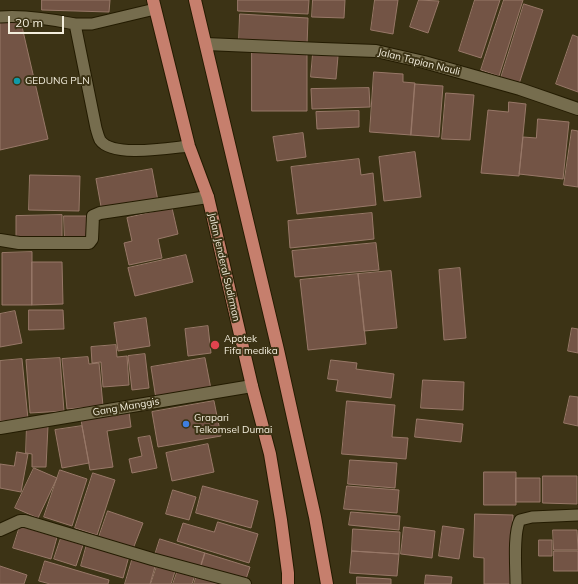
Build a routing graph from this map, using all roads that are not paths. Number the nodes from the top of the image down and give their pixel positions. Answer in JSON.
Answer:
{"nodes":[{"id":1,"x":195,"y":0,"type":"edge"},
{"id":2,"x":154,"y":4,"type":"edge"},
{"id":3,"x":0,"y":17,"type":"edge"},
{"id":4,"x":75,"y":24,"type":"junction"},
{"id":5,"x":206,"y":44,"type":"junction"},
{"id":6,"x":578,"y":109,"type":"edge"},
{"id":7,"x":189,"y":146,"type":"junction"},
{"id":8,"x":208,"y":197,"type":"junction"},
{"id":9,"x":0,"y":240,"type":"edge"},
{"id":10,"x":252,"y":386,"type":"junction"},
{"id":11,"x":0,"y":428,"type":"edge"},
{"id":12,"x":578,"y":515,"type":"edge"},
{"id":13,"x":0,"y":530,"type":"edge"},
{"id":14,"x":245,"y":584,"type":"edge"},
{"id":15,"x":288,"y":584,"type":"edge"},
{"id":16,"x":327,"y":584,"type":"edge"},
{"id":17,"x":516,"y":584,"type":"edge"}],
"edges":[{"from":1,"to":5,"type":"main road"},
{"from":2,"to":4,"type":"lane"},
{"from":2,"to":7,"type":"main road","name":"Jalan Jenderal Sudirman"},
{"from":3,"to":4,"type":"lane"},
{"from":4,"to":7,"type":"lane"},
{"from":5,"to":6,"type":"street","name":"Jalan Tapian Nauli"},
{"from":5,"to":16,"type":"main road"},
{"from":7,"to":8,"type":"main road","name":"Jalan Jenderal Sudirman"},
{"from":8,"to":9,"type":"street"},
{"from":8,"to":10,"type":"main road","name":"Jalan Jenderal Sudirman"},
{"from":10,"to":11,"type":"street","name":"Gang Manggis"},
{"from":10,"to":15,"type":"main road","name":"Jalan Jenderal Sudirman"},
{"from":12,"to":17,"type":"lane"},
{"from":13,"to":14,"type":"street"}]}
